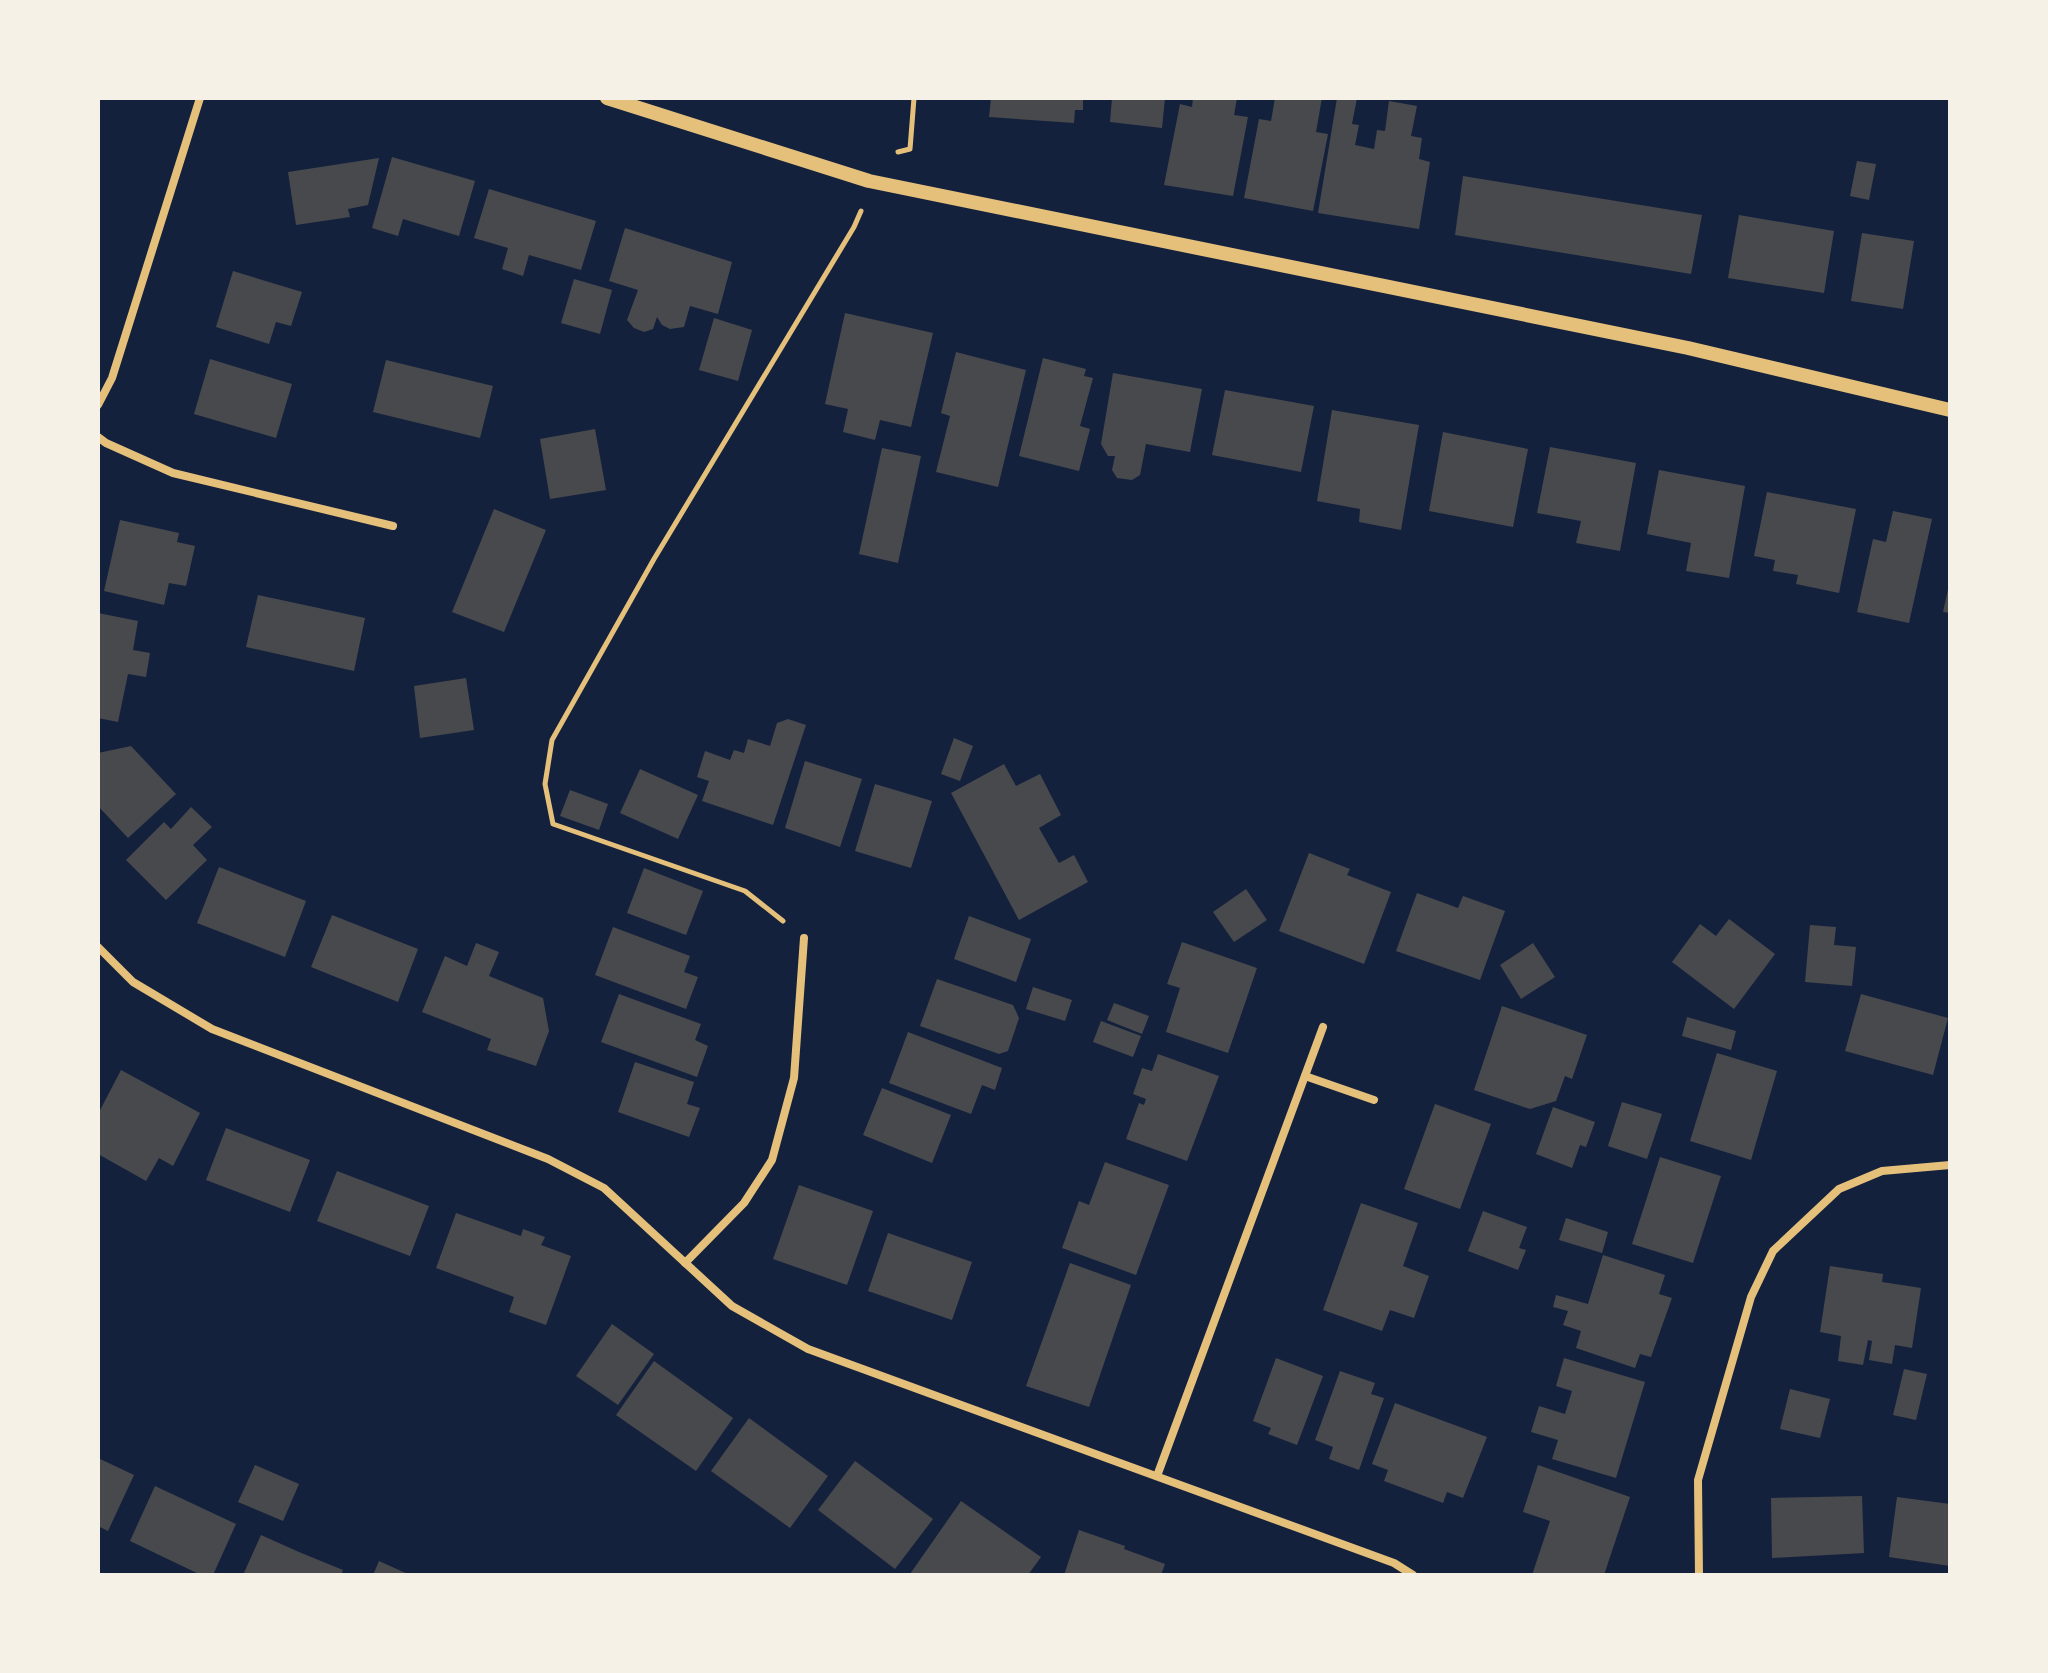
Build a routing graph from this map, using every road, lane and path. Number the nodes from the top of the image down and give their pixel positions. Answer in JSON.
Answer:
{"nodes":[{"id":1,"x":200,"y":98,"type":"edge"},
{"id":2,"x":607,"y":98,"type":"edge"},
{"id":3,"x":914,"y":98,"type":"edge"},
{"id":4,"x":869,"y":181,"type":"junction"},
{"id":5,"x":98,"y":405,"type":"edge"},
{"id":6,"x":1950,"y":410,"type":"edge"},
{"id":7,"x":98,"y":437,"type":"edge"},
{"id":8,"x":393,"y":526,"type":"dead end"},
{"id":9,"x":804,"y":938,"type":"joint"},
{"id":10,"x":98,"y":947,"type":"edge"},
{"id":11,"x":1323,"y":1027,"type":"dead end"},
{"id":12,"x":1305,"y":1076,"type":"junction"},
{"id":13,"x":1374,"y":1100,"type":"dead end"},
{"id":14,"x":1950,"y":1165,"type":"edge"},
{"id":15,"x":685,"y":1263,"type":"junction"},
{"id":16,"x":1157,"y":1476,"type":"junction"},
{"id":17,"x":1413,"y":1575,"type":"edge"},
{"id":18,"x":1699,"y":1575,"type":"edge"}],
"edges":[{"from":1,"to":5,"type":"street"},
{"from":2,"to":4,"type":"street"},
{"from":3,"to":4,"type":"path"},
{"from":4,"to":6,"type":"street"},
{"from":4,"to":9,"type":"path"},
{"from":7,"to":8,"type":"street"},
{"from":9,"to":15,"type":"street"},
{"from":10,"to":15,"type":"street"},
{"from":11,"to":12,"type":"street"},
{"from":12,"to":13,"type":"street"},
{"from":12,"to":16,"type":"street"},
{"from":14,"to":18,"type":"street"},
{"from":15,"to":16,"type":"street"},
{"from":16,"to":17,"type":"street"}]}
